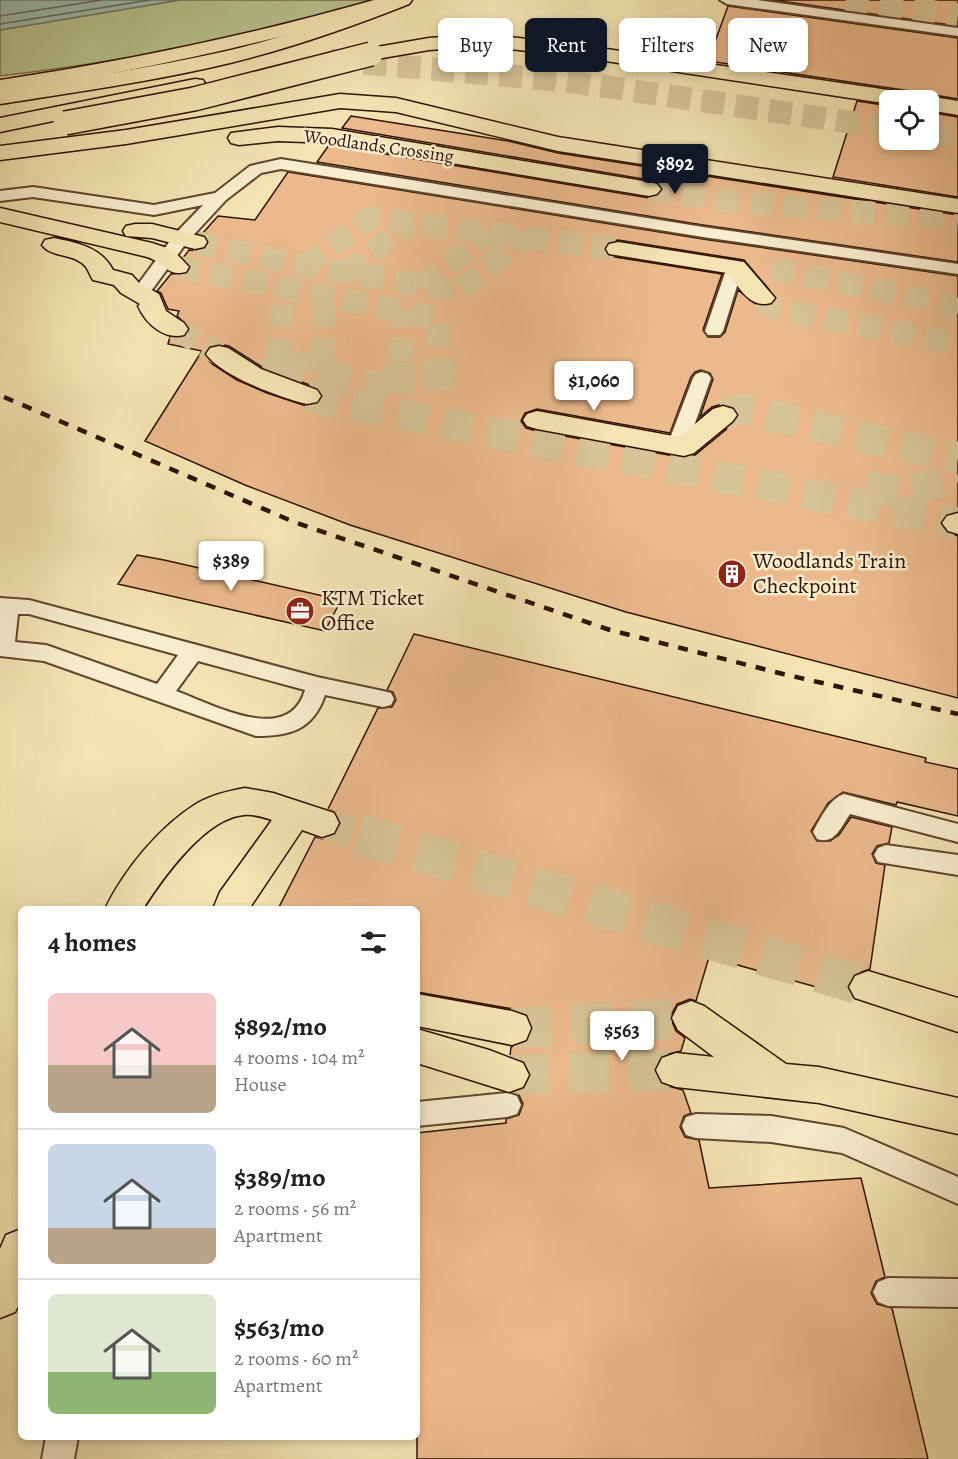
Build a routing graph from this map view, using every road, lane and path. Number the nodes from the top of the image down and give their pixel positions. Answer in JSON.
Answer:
{"nodes":[{"id":1,"x":396,"y":0,"type":"edge"},
{"id":2,"x":402,"y":0,"type":"edge"},
{"id":3,"x":727,"y":0,"type":"edge"},
{"id":4,"x":958,"y":32,"type":"edge"},
{"id":5,"x":308,"y":61,"type":"tunnel mouth"},
{"id":6,"x":0,"y":86,"type":"edge"},
{"id":7,"x":879,"y":96,"type":"edge"},
{"id":8,"x":0,"y":97,"type":"edge"},
{"id":9,"x":939,"y":105,"type":"edge"},
{"id":10,"x":958,"y":108,"type":"edge"},
{"id":11,"x":0,"y":125,"type":"edge"},
{"id":12,"x":0,"y":132,"type":"edge"},
{"id":13,"x":0,"y":153,"type":"edge"},
{"id":14,"x":0,"y":171,"type":"edge"},
{"id":15,"x":649,"y":189,"type":"tunnel mouth"},
{"id":16,"x":0,"y":196,"type":"edge"},
{"id":17,"x":220,"y":197,"type":"junction"},
{"id":18,"x":958,"y":206,"type":"edge"},
{"id":19,"x":0,"y":215,"type":"edge"},
{"id":20,"x":32,"y":222,"type":"junction"},
{"id":21,"x":188,"y":240,"type":"junction"},
{"id":22,"x":618,"y":249,"type":"tunnel mouth"},
{"id":23,"x":172,"y":263,"type":"junction"},
{"id":24,"x":735,"y":267,"type":"junction"},
{"id":25,"x":763,"y":268,"type":"tunnel mouth"},
{"id":26,"x":958,"y":269,"type":"edge"},
{"id":27,"x":762,"y":298,"type":"tunnel mouth"},
{"id":28,"x":147,"y":300,"type":"junction"},
{"id":29,"x":175,"y":329,"type":"tunnel mouth"},
{"id":30,"x":714,"y":331,"type":"dead end"},
{"id":31,"x":219,"y":354,"type":"tunnel mouth"},
{"id":32,"x":702,"y":378,"type":"dead end"},
{"id":33,"x":307,"y":396,"type":"tunnel mouth"},
{"id":34,"x":723,"y":415,"type":"tunnel mouth"},
{"id":35,"x":537,"y":420,"type":"dead end"},
{"id":36,"x":688,"y":448,"type":"junction"},
{"id":37,"x":4,"y":605,"type":"edge"},
{"id":38,"x":2,"y":648,"type":"edge"},
{"id":39,"x":193,"y":651,"type":"junction"},
{"id":40,"x":317,"y":685,"type":"junction"},
{"id":41,"x":162,"y":694,"type":"junction"},
{"id":42,"x":382,"y":699,"type":"dead end"},
{"id":43,"x":825,"y":832,"type":"dead end"},
{"id":44,"x":958,"y":833,"type":"edge"},
{"id":45,"x":886,"y":855,"type":"dead end"},
{"id":46,"x":958,"y":865,"type":"edge"},
{"id":47,"x":125,"y":906,"type":"edge"},
{"id":48,"x":232,"y":906,"type":"edge"},
{"id":49,"x":868,"y":987,"type":"tunnel mouth"},
{"id":50,"x":420,"y":1011,"type":"edge"},
{"id":51,"x":958,"y":1015,"type":"edge"},
{"id":52,"x":691,"y":1018,"type":"tunnel mouth"},
{"id":53,"x":512,"y":1028,"type":"tunnel mouth"},
{"id":54,"x":420,"y":1047,"type":"edge"},
{"id":55,"x":676,"y":1070,"type":"tunnel mouth"},
{"id":56,"x":778,"y":1080,"type":"junction"},
{"id":57,"x":508,"y":1090,"type":"joint"},
{"id":58,"x":420,"y":1113,"type":"edge"},
{"id":59,"x":958,"y":1116,"type":"edge"},
{"id":60,"x":696,"y":1126,"type":"dead end"},
{"id":61,"x":958,"y":1191,"type":"edge"},
{"id":62,"x":18,"y":1264,"type":"edge"},
{"id":63,"x":888,"y":1292,"type":"dead end"},
{"id":64,"x":958,"y":1293,"type":"edge"},
{"id":65,"x":0,"y":1297,"type":"edge"},
{"id":66,"x":61,"y":1440,"type":"edge"},
{"id":67,"x":57,"y":1459,"type":"edge"}],
"edges":[{"from":1,"to":6,"type":"highway"},
{"from":2,"to":8,"type":"highway"},
{"from":3,"to":4,"type":"lane"},
{"from":5,"to":11,"type":"highway"},
{"from":7,"to":12,"type":"highway","bridge":true},
{"from":9,"to":10,"type":"highway"},
{"from":13,"to":18,"type":"highway","name":"Woodlands Crossing"},
{"from":14,"to":15,"type":"highway","name":"Woodlands Crossing"},
{"from":16,"to":17,"type":"lane"},
{"from":17,"to":21,"type":"lane"},
{"from":17,"to":26,"type":"lane"},
{"from":19,"to":20,"type":"highway"},
{"from":20,"to":21,"type":"highway"},
{"from":20,"to":23,"type":"highway"},
{"from":20,"to":28,"type":"highway"},
{"from":21,"to":23,"type":"lane"},
{"from":22,"to":24,"type":"highway"},
{"from":23,"to":28,"type":"lane"},
{"from":24,"to":25,"type":"highway"},
{"from":24,"to":27,"type":"highway"},
{"from":24,"to":30,"type":"lane"},
{"from":28,"to":29,"type":"highway"},
{"from":31,"to":33,"type":"highway"},
{"from":32,"to":36,"type":"lane"},
{"from":34,"to":36,"type":"highway"},
{"from":35,"to":36,"type":"highway"},
{"from":37,"to":38,"type":"lane"},
{"from":37,"to":39,"type":"lane"},
{"from":38,"to":41,"type":"lane"},
{"from":39,"to":40,"type":"lane"},
{"from":39,"to":41,"type":"lane"},
{"from":40,"to":41,"type":"lane"},
{"from":40,"to":42,"type":"lane"},
{"from":43,"to":44,"type":"lane"},
{"from":45,"to":46,"type":"lane"},
{"from":47,"to":48,"type":"highway"},
{"from":49,"to":51,"type":"highway"},
{"from":50,"to":53,"type":"highway"},
{"from":52,"to":56,"type":"highway"},
{"from":54,"to":57,"type":"highway"},
{"from":55,"to":56,"type":"highway"},
{"from":56,"to":59,"type":"highway"},
{"from":57,"to":58,"type":"lane"},
{"from":60,"to":61,"type":"lane"},
{"from":62,"to":65,"type":"highway"},
{"from":63,"to":64,"type":"lane"},
{"from":66,"to":67,"type":"lane"}]}
